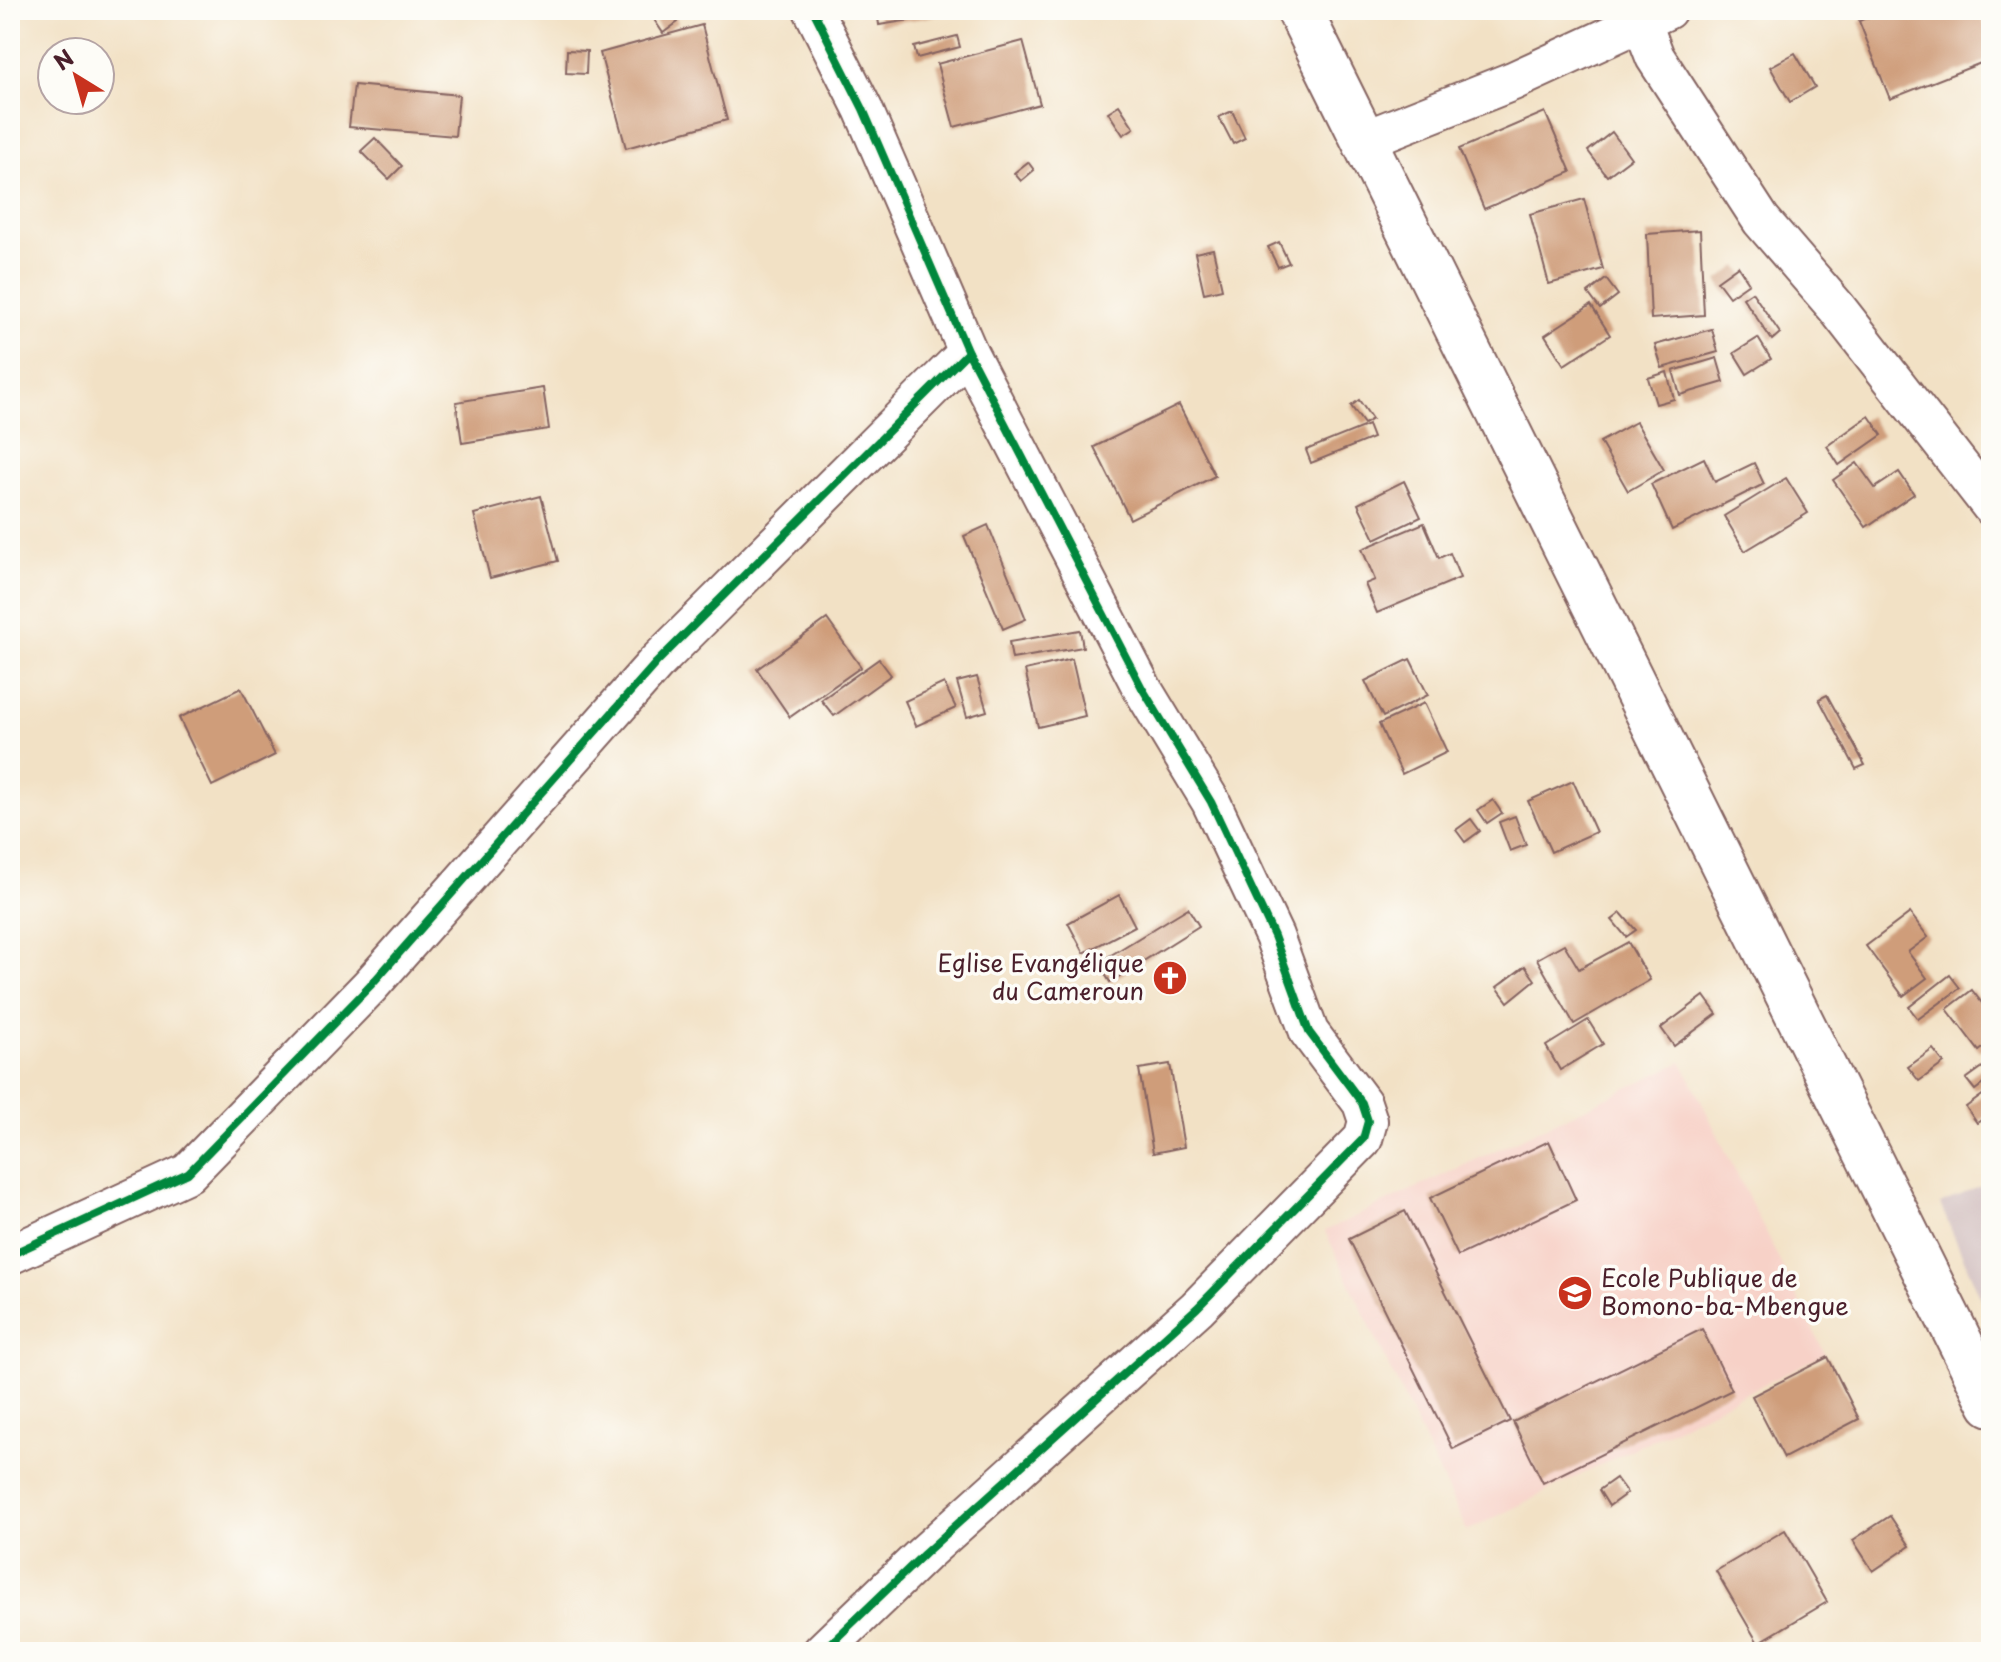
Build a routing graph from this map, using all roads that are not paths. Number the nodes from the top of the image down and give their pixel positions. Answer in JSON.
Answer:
{"nodes":[{"id":1,"x":813,"y":10,"type":"edge"},
{"id":2,"x":1299,"y":10,"type":"edge"},
{"id":3,"x":1649,"y":14,"type":"edge"},
{"id":4,"x":1364,"y":140,"type":"junction"},
{"id":5,"x":968,"y":352,"type":"junction"},
{"id":6,"x":1991,"y":506,"type":"edge"},
{"id":7,"x":10,"y":1255,"type":"edge"},
{"id":8,"x":1991,"y":1404,"type":"edge"},
{"id":9,"x":822,"y":1652,"type":"edge"}],
"edges":[{"from":1,"to":5,"type":"street"},
{"from":2,"to":4,"type":"highway"},
{"from":3,"to":4,"type":"street"},
{"from":3,"to":6,"type":"street"},
{"from":4,"to":8,"type":"highway"},
{"from":5,"to":7,"type":"street"},
{"from":5,"to":9,"type":"street"}]}
